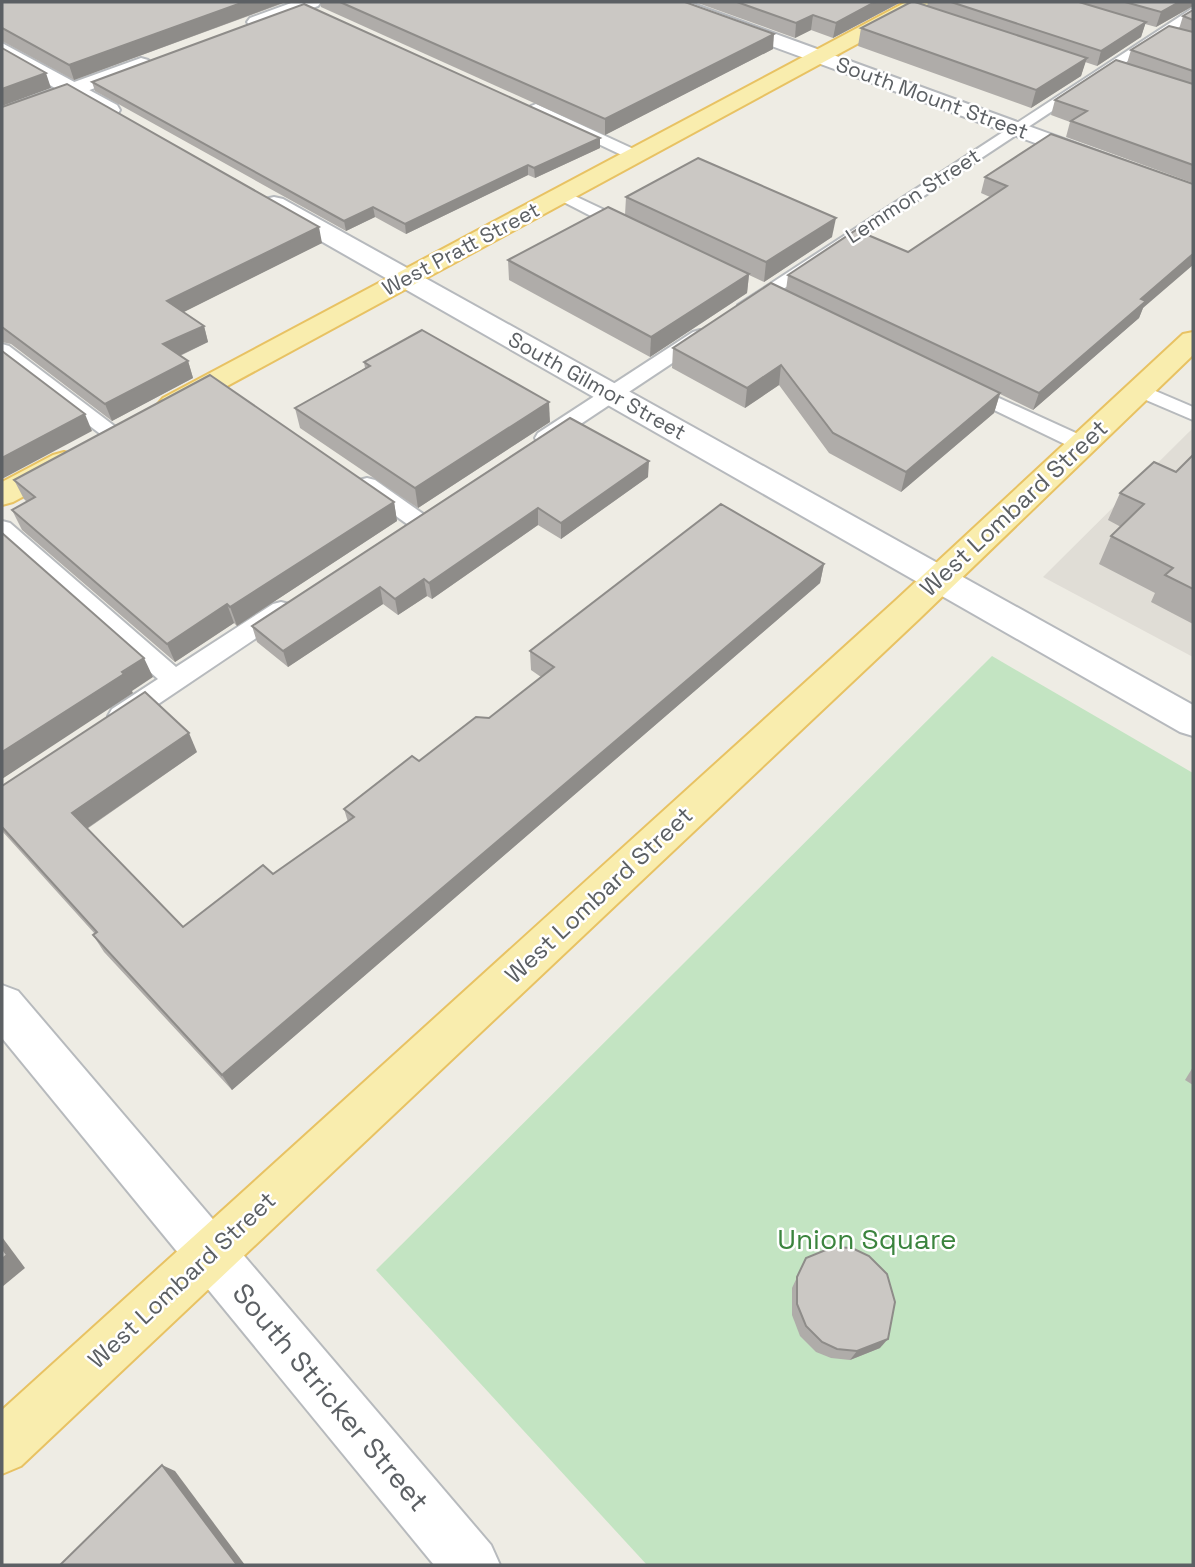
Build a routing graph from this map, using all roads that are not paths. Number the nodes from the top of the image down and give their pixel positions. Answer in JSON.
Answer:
{"nodes":[{"id":1,"x":670,"y":2,"type":"edge"},
{"id":2,"x":307,"y":5,"type":"edge"},
{"id":3,"x":917,"y":9,"type":"edge"},
{"id":4,"x":1193,"y":12,"type":"edge"},
{"id":5,"x":1134,"y":28,"type":"edge"},
{"id":6,"x":236,"y":29,"type":"edge"},
{"id":7,"x":1160,"y":34,"type":"junction"},
{"id":8,"x":1182,"y":40,"type":"edge"},
{"id":9,"x":2,"y":49,"type":"edge"},
{"id":10,"x":819,"y":57,"type":"junction"},
{"id":11,"x":158,"y":58,"type":"edge"},
{"id":12,"x":1098,"y":70,"type":"junction"},
{"id":13,"x":1133,"y":75,"type":"edge"},
{"id":14,"x":73,"y":89,"type":"junction"},
{"id":15,"x":522,"y":103,"type":"edge"},
{"id":16,"x":2,"y":116,"type":"edge"},
{"id":17,"x":125,"y":119,"type":"edge"},
{"id":18,"x":1015,"y":129,"type":"junction"},
{"id":19,"x":635,"y":155,"type":"junction"},
{"id":20,"x":253,"y":192,"type":"edge"},
{"id":21,"x":1193,"y":194,"type":"edge"},
{"id":22,"x":562,"y":195,"type":"junction"},
{"id":23,"x":648,"y":237,"type":"edge"},
{"id":24,"x":406,"y":279,"type":"junction"},
{"id":25,"x":743,"y":282,"type":"edge"},
{"id":26,"x":766,"y":292,"type":"junction"},
{"id":27,"x":790,"y":304,"type":"edge"},
{"id":28,"x":737,"y":312,"type":"edge"},
{"id":29,"x":715,"y":326,"type":"edge"},
{"id":30,"x":1193,"y":340,"type":"edge"},
{"id":31,"x":2,"y":350,"type":"edge"},
{"id":32,"x":947,"y":380,"type":"edge"},
{"id":33,"x":1139,"y":390,"type":"junction"},
{"id":34,"x":612,"y":393,"type":"junction"},
{"id":35,"x":1193,"y":414,"type":"edge"},
{"id":36,"x":133,"y":425,"type":"junction"},
{"id":37,"x":1082,"y":444,"type":"junction"},
{"id":38,"x":530,"y":448,"type":"edge"},
{"id":39,"x":348,"y":472,"type":"edge"},
{"id":40,"x":2,"y":495,"type":"edge"},
{"id":41,"x":440,"y":506,"type":"edge"},
{"id":42,"x":418,"y":521,"type":"junction"},
{"id":43,"x":2,"y":528,"type":"edge"},
{"id":44,"x":395,"y":536,"type":"edge"},
{"id":45,"x":940,"y":578,"type":"junction"},
{"id":46,"x":302,"y":596,"type":"edge"},
{"id":47,"x":174,"y":680,"type":"junction"},
{"id":48,"x":1193,"y":722,"type":"edge"},
{"id":49,"x":105,"y":726,"type":"edge"},
{"id":50,"x":2,"y":1004,"type":"edge"},
{"id":51,"x":211,"y":1253,"type":"junction"},
{"id":52,"x":2,"y":1447,"type":"edge"},
{"id":53,"x":471,"y":1565,"type":"edge"}],
"edges":[{"from":1,"to":10,"type":"street","name":"South Mount Street"},
{"from":2,"to":6,"type":"street"},
{"from":3,"to":10,"type":"main road","name":"West Pratt Street"},
{"from":4,"to":7,"type":"lane","name":"Lemmon Street"},
{"from":5,"to":7,"type":"lane"},
{"from":7,"to":8,"type":"lane"},
{"from":7,"to":12,"type":"lane","name":"Lemmon Street"},
{"from":9,"to":14,"type":"street"},
{"from":10,"to":18,"type":"street","name":"South Mount Street"},
{"from":10,"to":19,"type":"main road","name":"West Pratt Street"},
{"from":11,"to":14,"type":"street"},
{"from":12,"to":13,"type":"lane"},
{"from":12,"to":18,"type":"lane","name":"Lemmon Street"},
{"from":14,"to":16,"type":"street"},
{"from":14,"to":17,"type":"street"},
{"from":15,"to":19,"type":"lane"},
{"from":18,"to":21,"type":"street","name":"South Mount Street"},
{"from":18,"to":26,"type":"lane","name":"Lemmon Street"},
{"from":19,"to":22,"type":"main road","name":"West Pratt Street"},
{"from":20,"to":24,"type":"street","name":"South Gilmor Street"},
{"from":22,"to":23,"type":"lane"},
{"from":22,"to":24,"type":"main road","name":"West Pratt Street"},
{"from":24,"to":34,"type":"street","name":"South Gilmor Street"},
{"from":24,"to":36,"type":"main road","name":"West Pratt Street"},
{"from":25,"to":26,"type":"lane"},
{"from":26,"to":27,"type":"lane"},
{"from":26,"to":28,"type":"lane","name":"Lemmon Street"},
{"from":29,"to":34,"type":"lane"},
{"from":30,"to":33,"type":"main road","name":"West Lombard Street"},
{"from":31,"to":36,"type":"lane"},
{"from":32,"to":37,"type":"lane"},
{"from":33,"to":35,"type":"lane"},
{"from":33,"to":37,"type":"main road","name":"West Lombard Street"},
{"from":34,"to":38,"type":"lane"},
{"from":34,"to":45,"type":"street","name":"South Gilmor Street"},
{"from":36,"to":40,"type":"main road","name":"West Pratt Street"},
{"from":37,"to":45,"type":"main road","name":"West Lombard Street"},
{"from":39,"to":42,"type":"lane"},
{"from":41,"to":42,"type":"lane"},
{"from":42,"to":44,"type":"lane"},
{"from":43,"to":47,"type":"lane"},
{"from":45,"to":48,"type":"street","name":"South Gilmor Street"},
{"from":45,"to":51,"type":"main road","name":"West Lombard Street"},
{"from":46,"to":47,"type":"lane"},
{"from":47,"to":49,"type":"lane"},
{"from":50,"to":51,"type":"street","name":"South Stricker Street"},
{"from":51,"to":52,"type":"main road","name":"West Lombard Street"},
{"from":51,"to":53,"type":"street","name":"South Stricker Street"}]}
